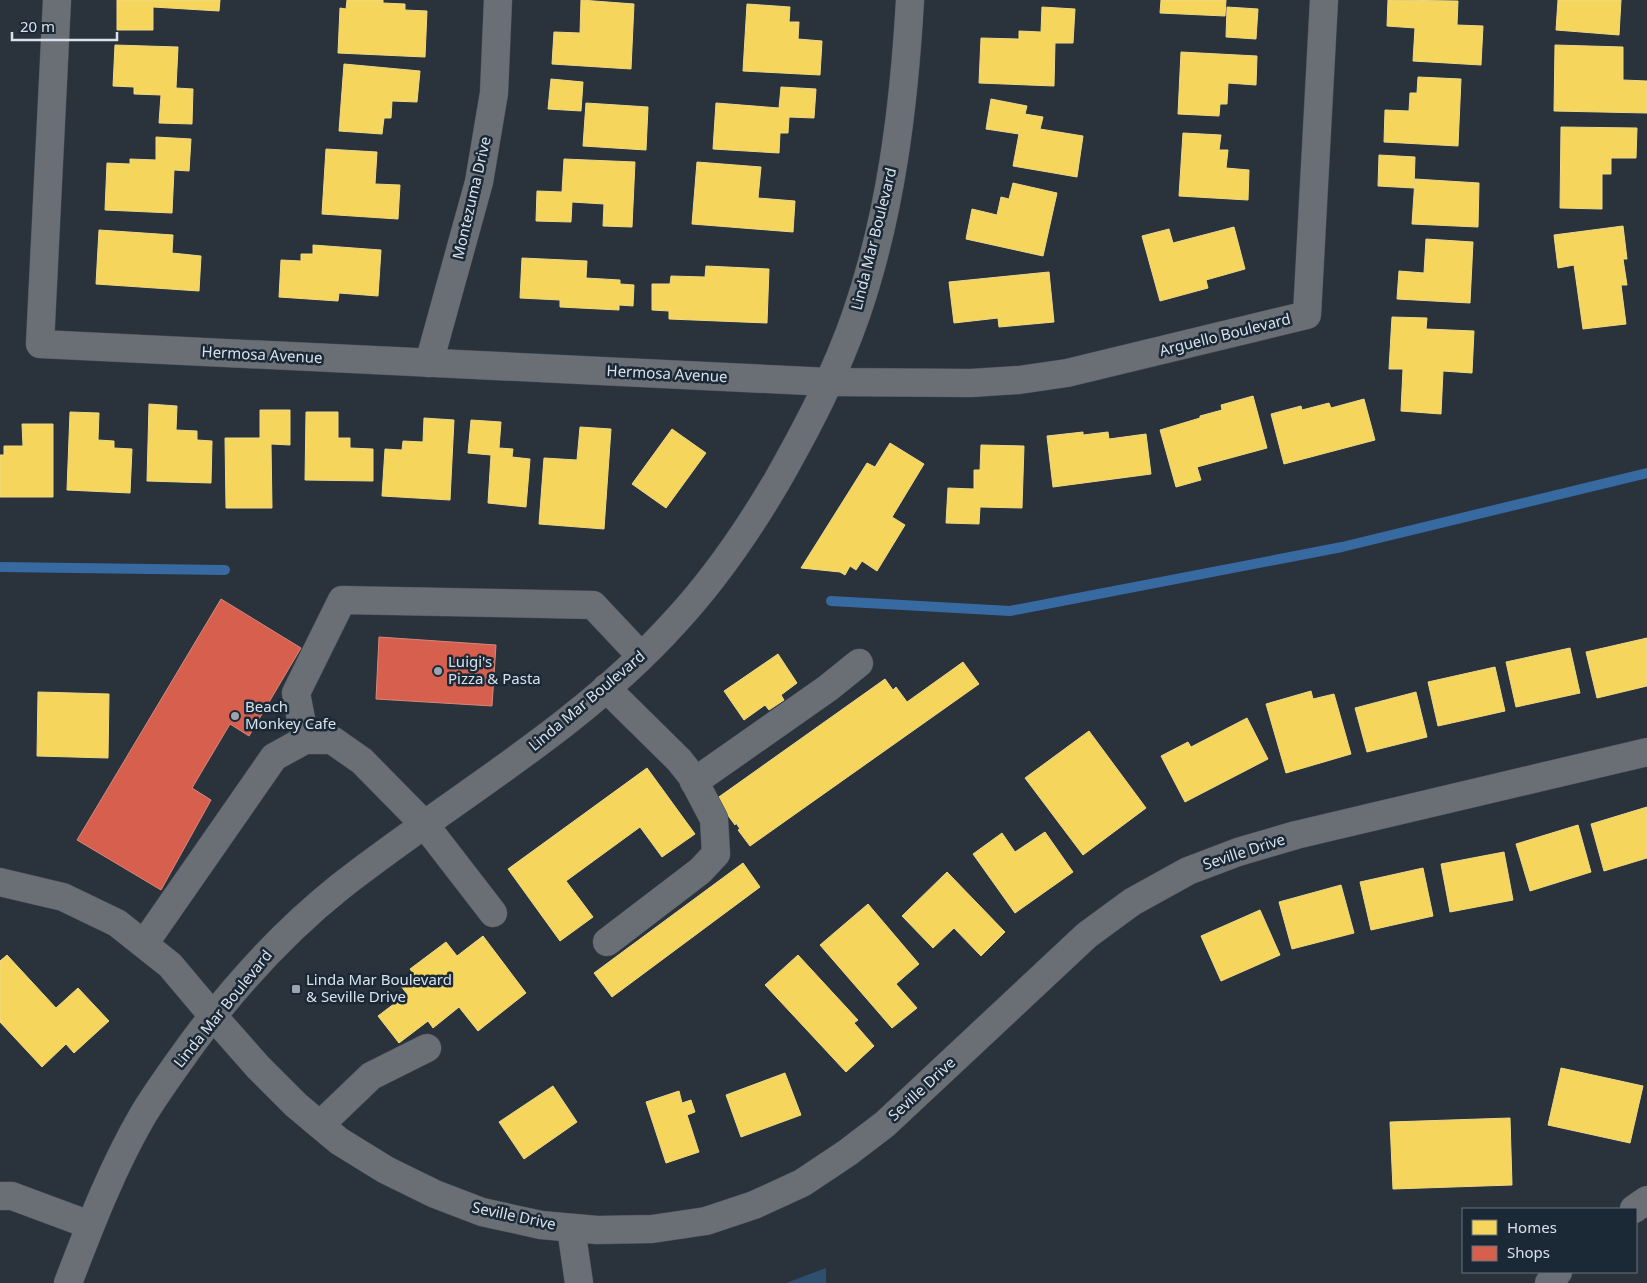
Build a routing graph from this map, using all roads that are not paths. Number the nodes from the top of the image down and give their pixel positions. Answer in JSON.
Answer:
{"nodes":[{"id":1,"x":57,"y":0,"type":"edge"},
{"id":2,"x":498,"y":0,"type":"edge"},
{"id":3,"x":910,"y":0,"type":"edge"},
{"id":4,"x":1324,"y":0,"type":"edge"},
{"id":5,"x":429,"y":363,"type":"junction"},
{"id":6,"x":829,"y":382,"type":"junction"},
{"id":7,"x":641,"y":656,"type":"junction"},
{"id":8,"x":858,"y":664,"type":"dead end"},
{"id":9,"x":606,"y":688,"type":"junction"},
{"id":10,"x":305,"y":740,"type":"junction"},
{"id":11,"x":1647,"y":752,"type":"edge"},
{"id":12,"x":694,"y":782,"type":"junction"},
{"id":13,"x":425,"y":825,"type":"junction"},
{"id":14,"x":0,"y":882,"type":"edge"},
{"id":15,"x":493,"y":913,"type":"dead end"},
{"id":16,"x":607,"y":942,"type":"dead end"},
{"id":17,"x":144,"y":944,"type":"junction"},
{"id":18,"x":213,"y":1016,"type":"junction"},
{"id":19,"x":427,"y":1048,"type":"dead end"},
{"id":20,"x":320,"y":1126,"type":"junction"},
{"id":21,"x":0,"y":1196,"type":"edge"},
{"id":22,"x":1647,"y":1200,"type":"edge"},
{"id":23,"x":1635,"y":1208,"type":"edge"},
{"id":24,"x":90,"y":1225,"type":"junction"},
{"id":25,"x":571,"y":1228,"type":"junction"},
{"id":26,"x":1557,"y":1273,"type":"edge"},
{"id":27,"x":68,"y":1283,"type":"edge"},
{"id":28,"x":579,"y":1283,"type":"edge"},
{"id":29,"x":1549,"y":1283,"type":"edge"}],
"edges":[{"from":1,"to":5,"type":"street","name":"Hermosa Avenue"},
{"from":2,"to":5,"type":"street","name":"Montezuma Drive"},
{"from":3,"to":6,"type":"street","name":"Linda Mar Boulevard"},
{"from":4,"to":6,"type":"street","name":"Arguello Boulevard"},
{"from":5,"to":6,"type":"street","name":"Hermosa Avenue"},
{"from":6,"to":7,"type":"street","name":"Linda Mar Boulevard"},
{"from":7,"to":9,"type":"street","name":"Linda Mar Boulevard"},
{"from":7,"to":10,"type":"street"},
{"from":8,"to":12,"type":"street"},
{"from":9,"to":12,"type":"street"},
{"from":9,"to":13,"type":"street","name":"Linda Mar Boulevard"},
{"from":10,"to":13,"type":"street"},
{"from":10,"to":17,"type":"street"},
{"from":11,"to":25,"type":"street","name":"Seville Drive"},
{"from":12,"to":16,"type":"street"},
{"from":13,"to":15,"type":"street"},
{"from":13,"to":18,"type":"street","name":"Linda Mar Boulevard"},
{"from":14,"to":17,"type":"street","name":"Seville Drive"},
{"from":17,"to":18,"type":"street","name":"Seville Drive"},
{"from":18,"to":20,"type":"street","name":"Seville Drive"},
{"from":18,"to":24,"type":"street","name":"Linda Mar Boulevard"},
{"from":19,"to":20,"type":"street"},
{"from":20,"to":25,"type":"street","name":"Seville Drive"},
{"from":21,"to":24,"type":"street"},
{"from":22,"to":23,"type":"street"},
{"from":24,"to":27,"type":"street","name":"Linda Mar Boulevard"},
{"from":25,"to":28,"type":"street"},
{"from":26,"to":29,"type":"street"}]}
